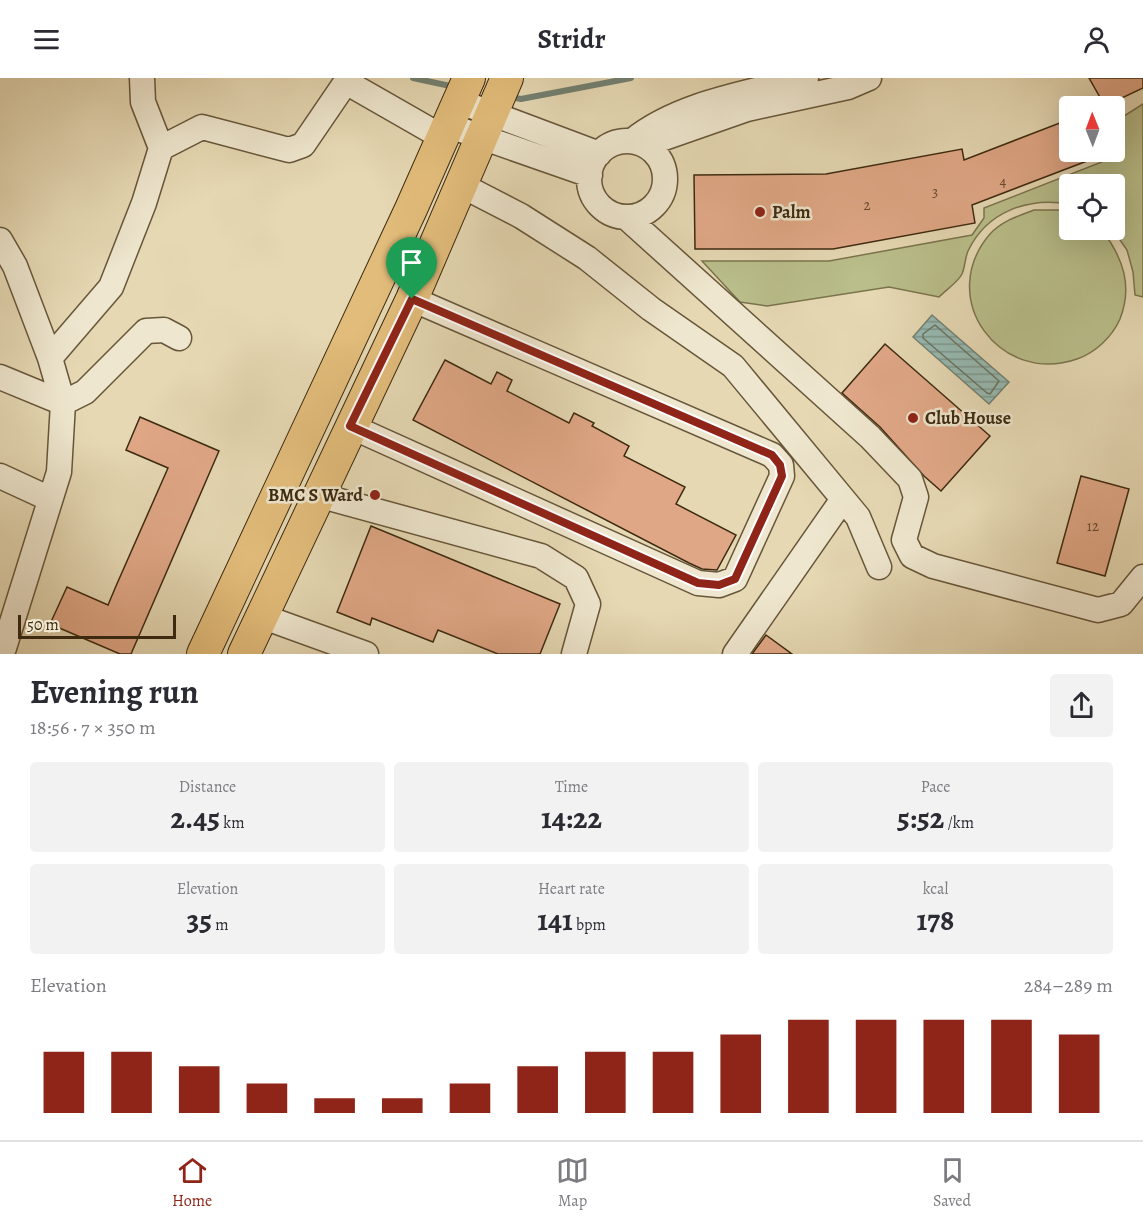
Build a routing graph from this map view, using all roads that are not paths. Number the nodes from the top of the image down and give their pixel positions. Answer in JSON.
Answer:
{"nodes":[{"id":1,"x":142,"y":78,"type":"edge"},
{"id":2,"x":806,"y":78,"type":"edge"},
{"id":3,"x":869,"y":78,"type":"edge"},
{"id":4,"x":346,"y":80,"type":"edge"},
{"id":5,"x":457,"y":103,"type":"edge"},
{"id":6,"x":495,"y":104,"type":"edge"},
{"id":7,"x":638,"y":143,"type":"junction"},
{"id":8,"x":161,"y":148,"type":"junction"},
{"id":9,"x":594,"y":164,"type":"junction"},
{"id":10,"x":461,"y":185,"type":"junction"},
{"id":11,"x":626,"y":217,"type":"junction"},
{"id":12,"x":0,"y":240,"type":"edge"},
{"id":13,"x":412,"y":299,"type":"junction"},
{"id":14,"x":179,"y":338,"type":"dead end"},
{"id":15,"x":50,"y":358,"type":"junction"},
{"id":16,"x":0,"y":376,"type":"edge"},
{"id":17,"x":63,"y":403,"type":"junction"},
{"id":18,"x":350,"y":426,"type":"junction"},
{"id":19,"x":0,"y":476,"type":"edge"},
{"id":20,"x":318,"y":495,"type":"junction"},
{"id":21,"x":51,"y":499,"type":"junction"},
{"id":22,"x":843,"y":499,"type":"junction"},
{"id":23,"x":879,"y":567,"type":"dead end"},
{"id":24,"x":1143,"y":577,"type":"edge"},
{"id":25,"x":261,"y":616,"type":"junction"},
{"id":26,"x":8,"y":650,"type":"edge"},
{"id":27,"x":203,"y":654,"type":"edge"},
{"id":28,"x":244,"y":654,"type":"edge"},
{"id":29,"x":366,"y":654,"type":"edge"},
{"id":30,"x":574,"y":654,"type":"edge"},
{"id":31,"x":735,"y":654,"type":"edge"}],
"edges":[{"from":1,"to":8,"type":"street"},
{"from":2,"to":7,"type":"street"},
{"from":3,"to":7,"type":"street"},
{"from":4,"to":5,"type":"street"},
{"from":4,"to":8,"type":"street"},
{"from":5,"to":6,"type":"street"},
{"from":5,"to":27,"type":"main road"},
{"from":6,"to":9,"type":"street"},
{"from":6,"to":10,"type":"main road"},
{"from":7,"to":9,"type":"street"},
{"from":7,"to":11,"type":"street"},
{"from":8,"to":15,"type":"street"},
{"from":9,"to":11,"type":"street"},
{"from":10,"to":13,"type":"main road"},
{"from":10,"to":22,"type":"street"},
{"from":11,"to":24,"type":"street"},
{"from":12,"to":15,"type":"street"},
{"from":13,"to":18,"type":"main road"},
{"from":13,"to":18,"type":"street"},
{"from":14,"to":17,"type":"street"},
{"from":15,"to":17,"type":"street"},
{"from":16,"to":17,"type":"street"},
{"from":17,"to":21,"type":"street"},
{"from":18,"to":20,"type":"main road"},
{"from":19,"to":21,"type":"street"},
{"from":20,"to":25,"type":"main road"},
{"from":20,"to":30,"type":"street"},
{"from":21,"to":26,"type":"street"},
{"from":22,"to":23,"type":"street"},
{"from":22,"to":31,"type":"street"},
{"from":25,"to":28,"type":"main road"},
{"from":25,"to":29,"type":"street"}]}
